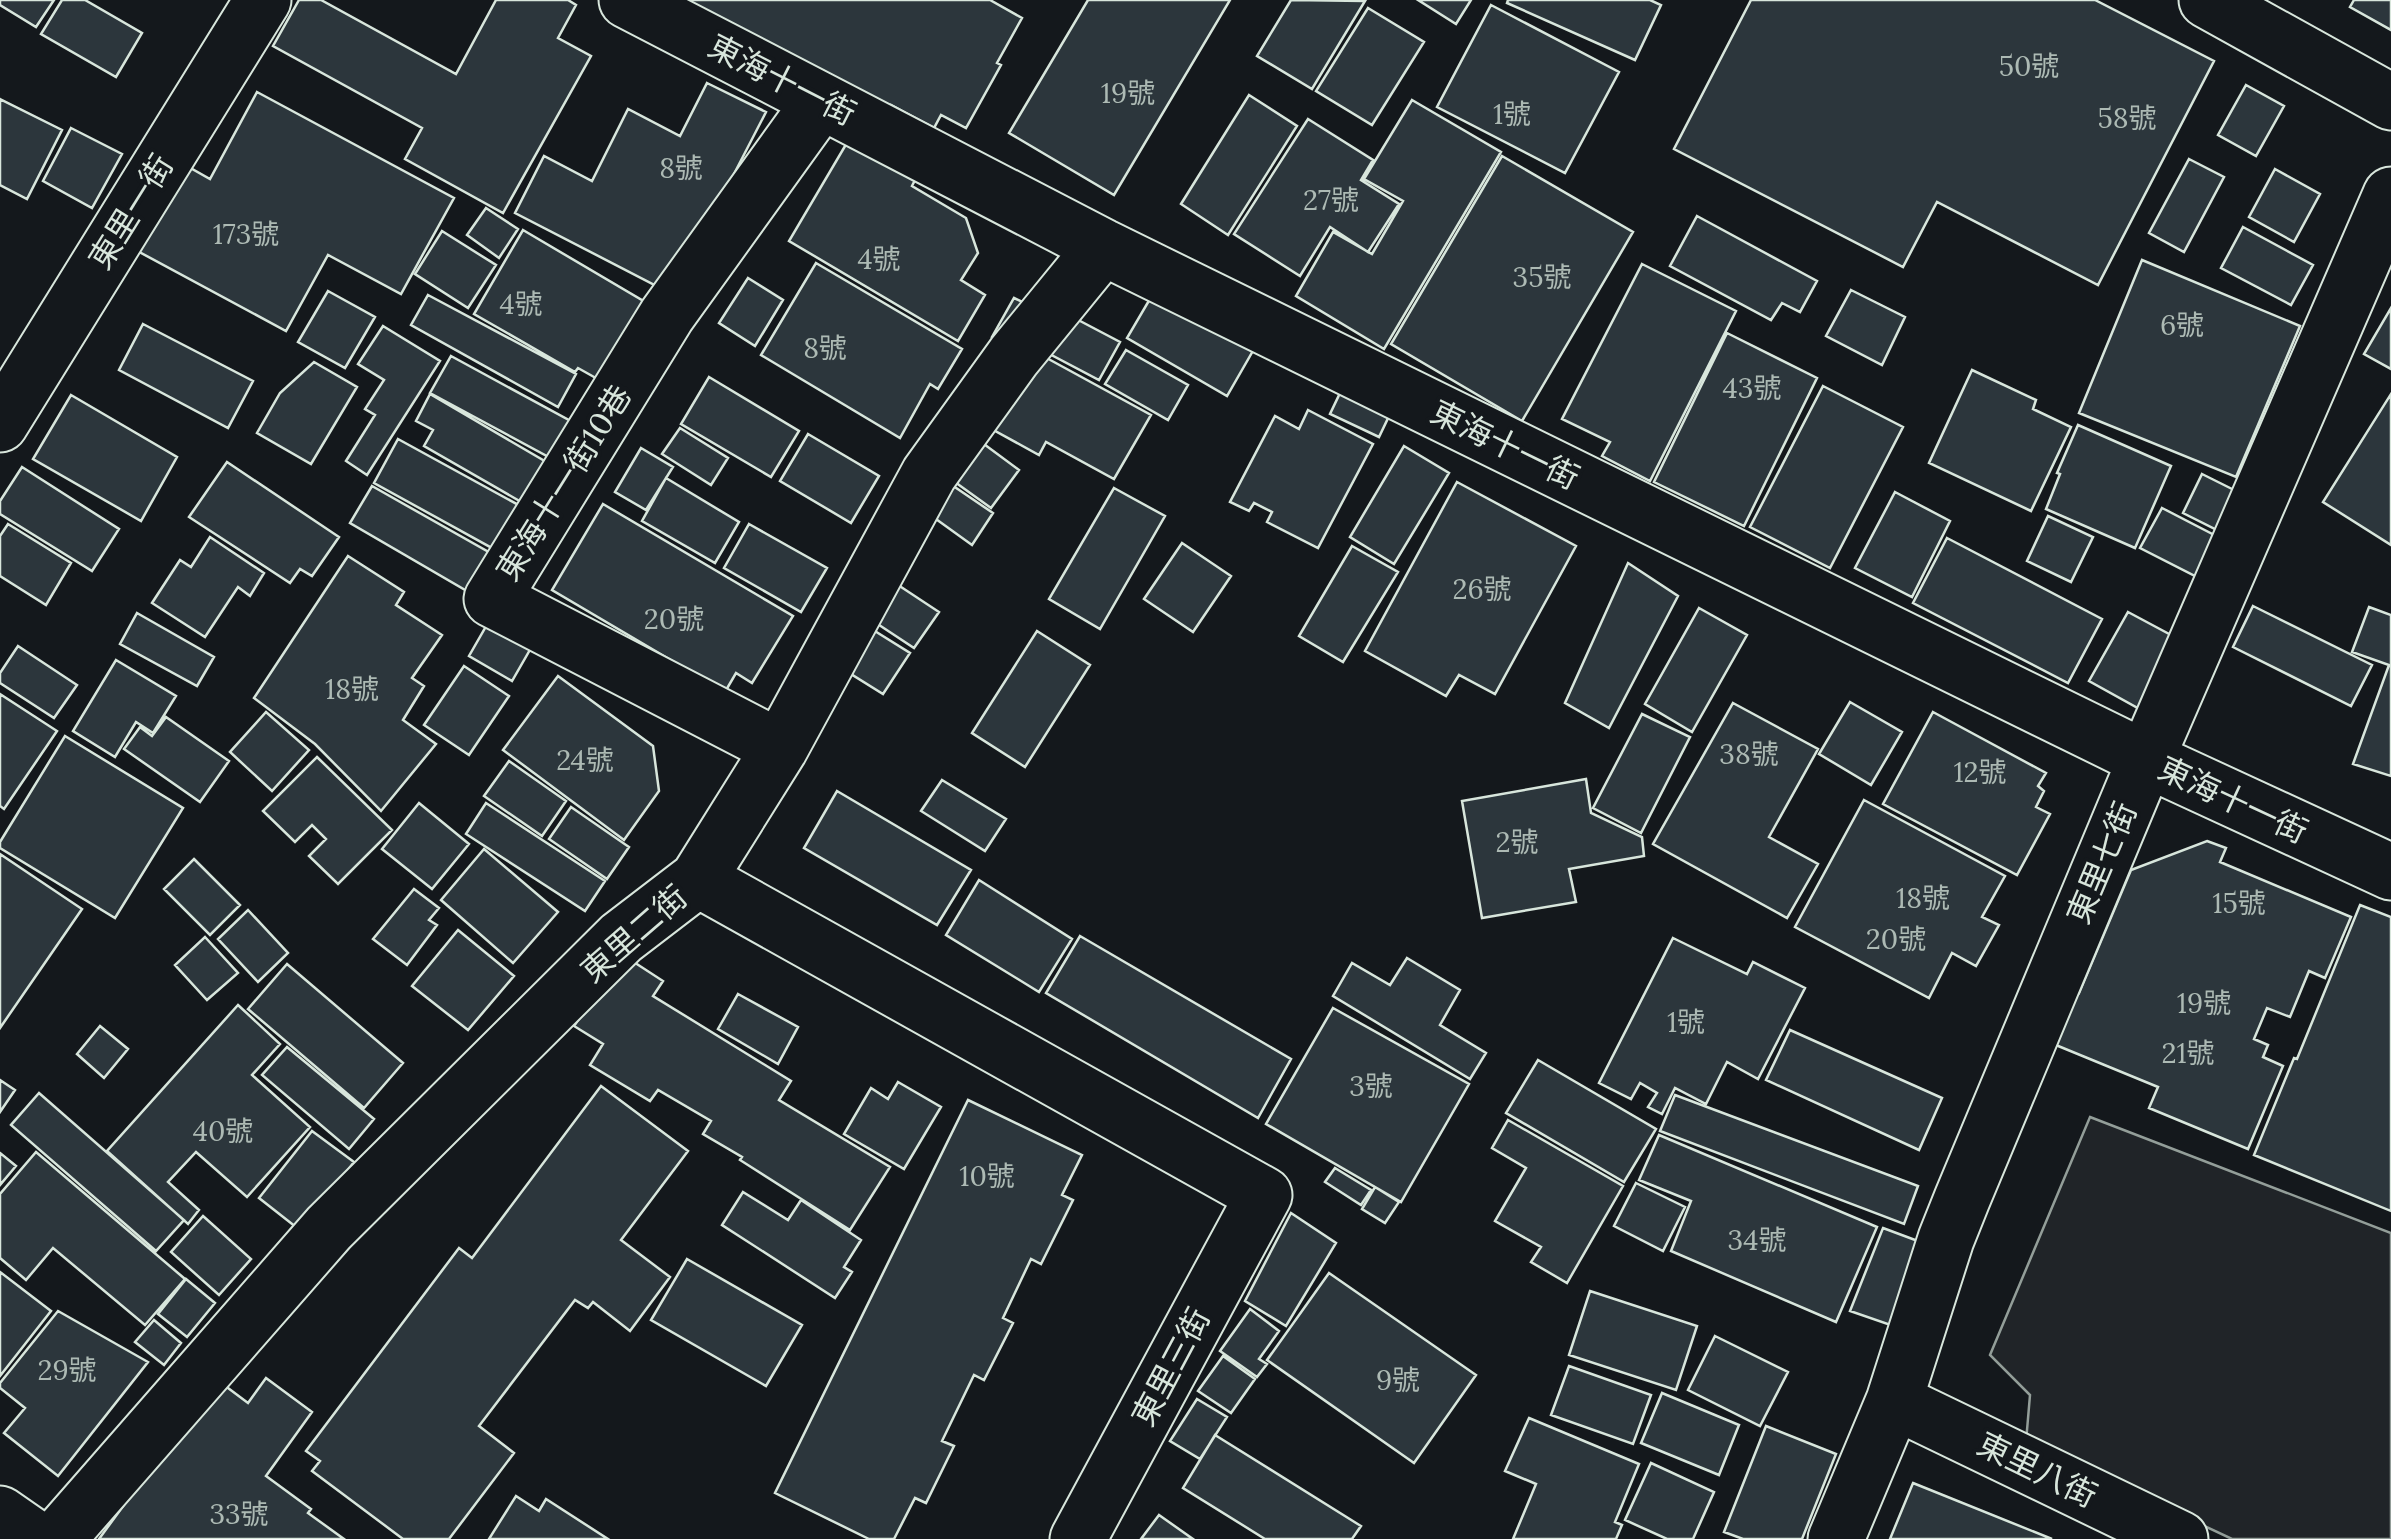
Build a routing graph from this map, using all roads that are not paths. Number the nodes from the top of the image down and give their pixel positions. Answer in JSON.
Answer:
{"nodes":[{"id":1,"x":262,"y":0,"type":"edge"},
{"id":2,"x":627,"y":0,"type":"edge"},
{"id":3,"x":2207,"y":0,"type":"edge"},
{"id":4,"x":821,"y":100,"type":"junction"},
{"id":5,"x":2391,"y":102,"type":"edge"},
{"id":6,"x":2391,"y":195,"type":"edge"},
{"id":7,"x":1103,"y":248,"type":"junction"},
{"id":8,"x":0,"y":424,"type":"edge"},
{"id":9,"x":780,"y":748,"type":"junction"},
{"id":10,"x":2146,"y":759,"type":"junction"},
{"id":11,"x":2391,"y":872,"type":"edge"},
{"id":12,"x":698,"y":879,"type":"junction"},
{"id":13,"x":1894,"y":1401,"type":"junction"},
{"id":14,"x":0,"y":1514,"type":"edge"},
{"id":15,"x":36,"y":1539,"type":"edge"},
{"id":16,"x":57,"y":1539,"type":"edge"},
{"id":17,"x":1078,"y":1539,"type":"edge"},
{"id":18,"x":1836,"y":1539,"type":"edge"},
{"id":19,"x":2180,"y":1539,"type":"edge"}],
"edges":[{"from":1,"to":8,"type":"street","name":"東里一街"},
{"from":2,"to":4,"type":"street","name":"東海十一街"},
{"from":3,"to":5,"type":"street"},
{"from":4,"to":7,"type":"street","name":"東海十一街"},
{"from":4,"to":9,"type":"street","name":"東海十一街10巷"},
{"from":6,"to":10,"type":"street","name":"東里七街"},
{"from":7,"to":9,"type":"street","name":"東里二街"},
{"from":7,"to":10,"type":"street","name":"東海十一街"},
{"from":9,"to":12,"type":"street","name":"東里二街"},
{"from":10,"to":11,"type":"street","name":"東海十一街"},
{"from":10,"to":13,"type":"street","name":"東里七街"},
{"from":12,"to":16,"type":"street","name":"東里二街"},
{"from":12,"to":17,"type":"street","name":"東里三街"},
{"from":13,"to":18,"type":"street","name":"東里七街"},
{"from":13,"to":19,"type":"street","name":"東里八街"},
{"from":14,"to":15,"type":"street"}]}
